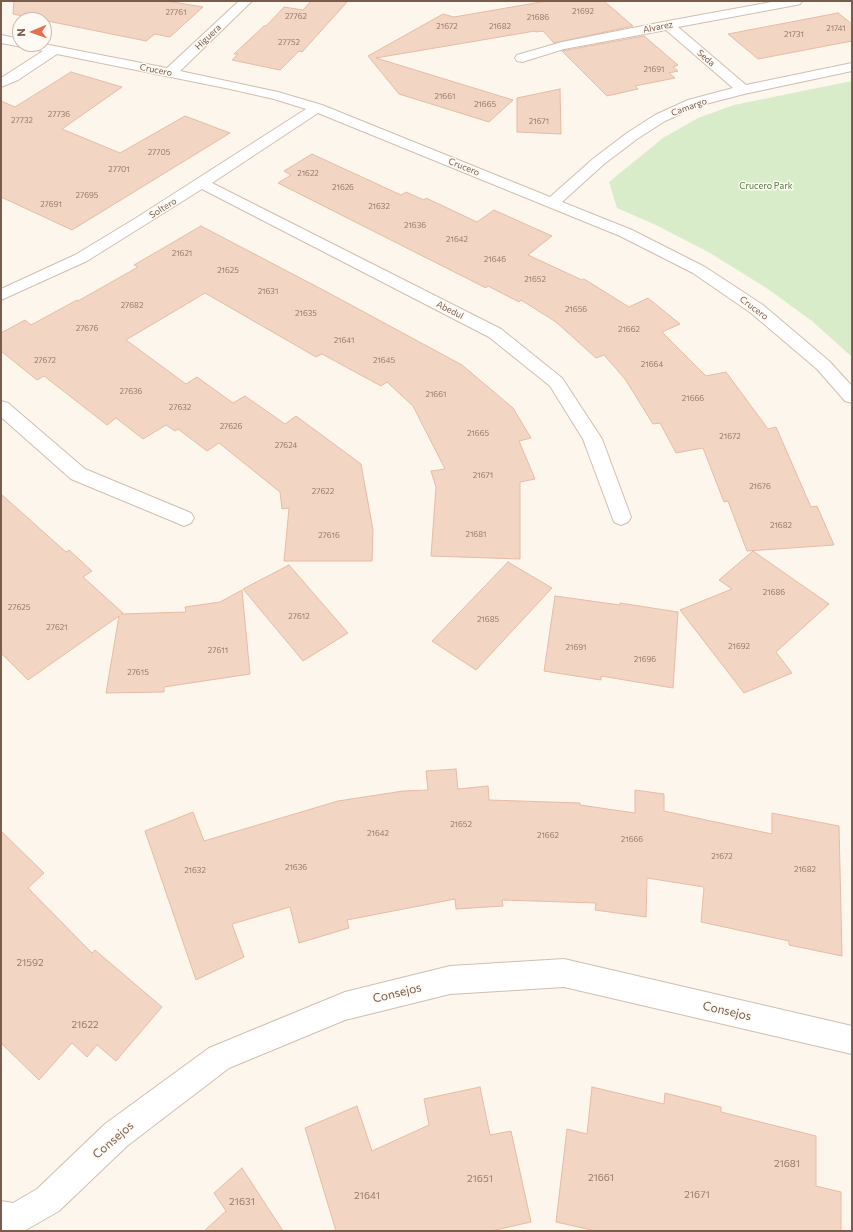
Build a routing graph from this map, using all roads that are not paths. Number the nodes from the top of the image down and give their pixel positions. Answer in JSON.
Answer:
{"nodes":[{"id":1,"x":246,"y":1,"type":"edge"},
{"id":2,"x":796,"y":1,"type":"edge"},
{"id":3,"x":668,"y":25,"type":"junction"},
{"id":4,"x":1,"y":39,"type":"edge"},
{"id":5,"x":12,"y":41,"type":"edge"},
{"id":6,"x":54,"y":50,"type":"joint"},
{"id":7,"x":522,"y":58,"type":"dead end"},
{"id":8,"x":852,"y":67,"type":"edge"},
{"id":9,"x":170,"y":73,"type":"junction"},
{"id":10,"x":1,"y":83,"type":"edge"},
{"id":11,"x":744,"y":90,"type":"junction"},
{"id":12,"x":317,"y":108,"type":"junction"},
{"id":13,"x":201,"y":184,"type":"junction"},
{"id":14,"x":552,"y":202,"type":"junction"},
{"id":15,"x":1,"y":295,"type":"edge"},
{"id":16,"x":852,"y":397,"type":"edge"},
{"id":17,"x":1,"y":406,"type":"edge"},
{"id":18,"x":621,"y":517,"type":"dead end"},
{"id":19,"x":184,"y":518,"type":"dead end"},
{"id":20,"x":852,"y":1040,"type":"edge"},
{"id":21,"x":1,"y":1217,"type":"edge"}],
"edges":[{"from":1,"to":9,"type":"street","name":"Higuera"},
{"from":2,"to":3,"type":"street","name":"Alvarez"},
{"from":3,"to":7,"type":"street","name":"Alvarez"},
{"from":3,"to":11,"type":"street","name":"Seda"},
{"from":4,"to":5,"type":"street"},
{"from":6,"to":9,"type":"street","name":"Crucero"},
{"from":6,"to":10,"type":"street"},
{"from":8,"to":11,"type":"street","name":"Camargo"},
{"from":9,"to":12,"type":"street","name":"Crucero"},
{"from":11,"to":14,"type":"street","name":"Camargo"},
{"from":12,"to":13,"type":"street","name":"Soltero"},
{"from":12,"to":14,"type":"street","name":"Crucero"},
{"from":13,"to":15,"type":"street","name":"Soltero"},
{"from":13,"to":18,"type":"street","name":"Abedul"},
{"from":14,"to":16,"type":"street","name":"Crucero"},
{"from":17,"to":19,"type":"street"},
{"from":20,"to":21,"type":"street","name":"Consejos"}]}
